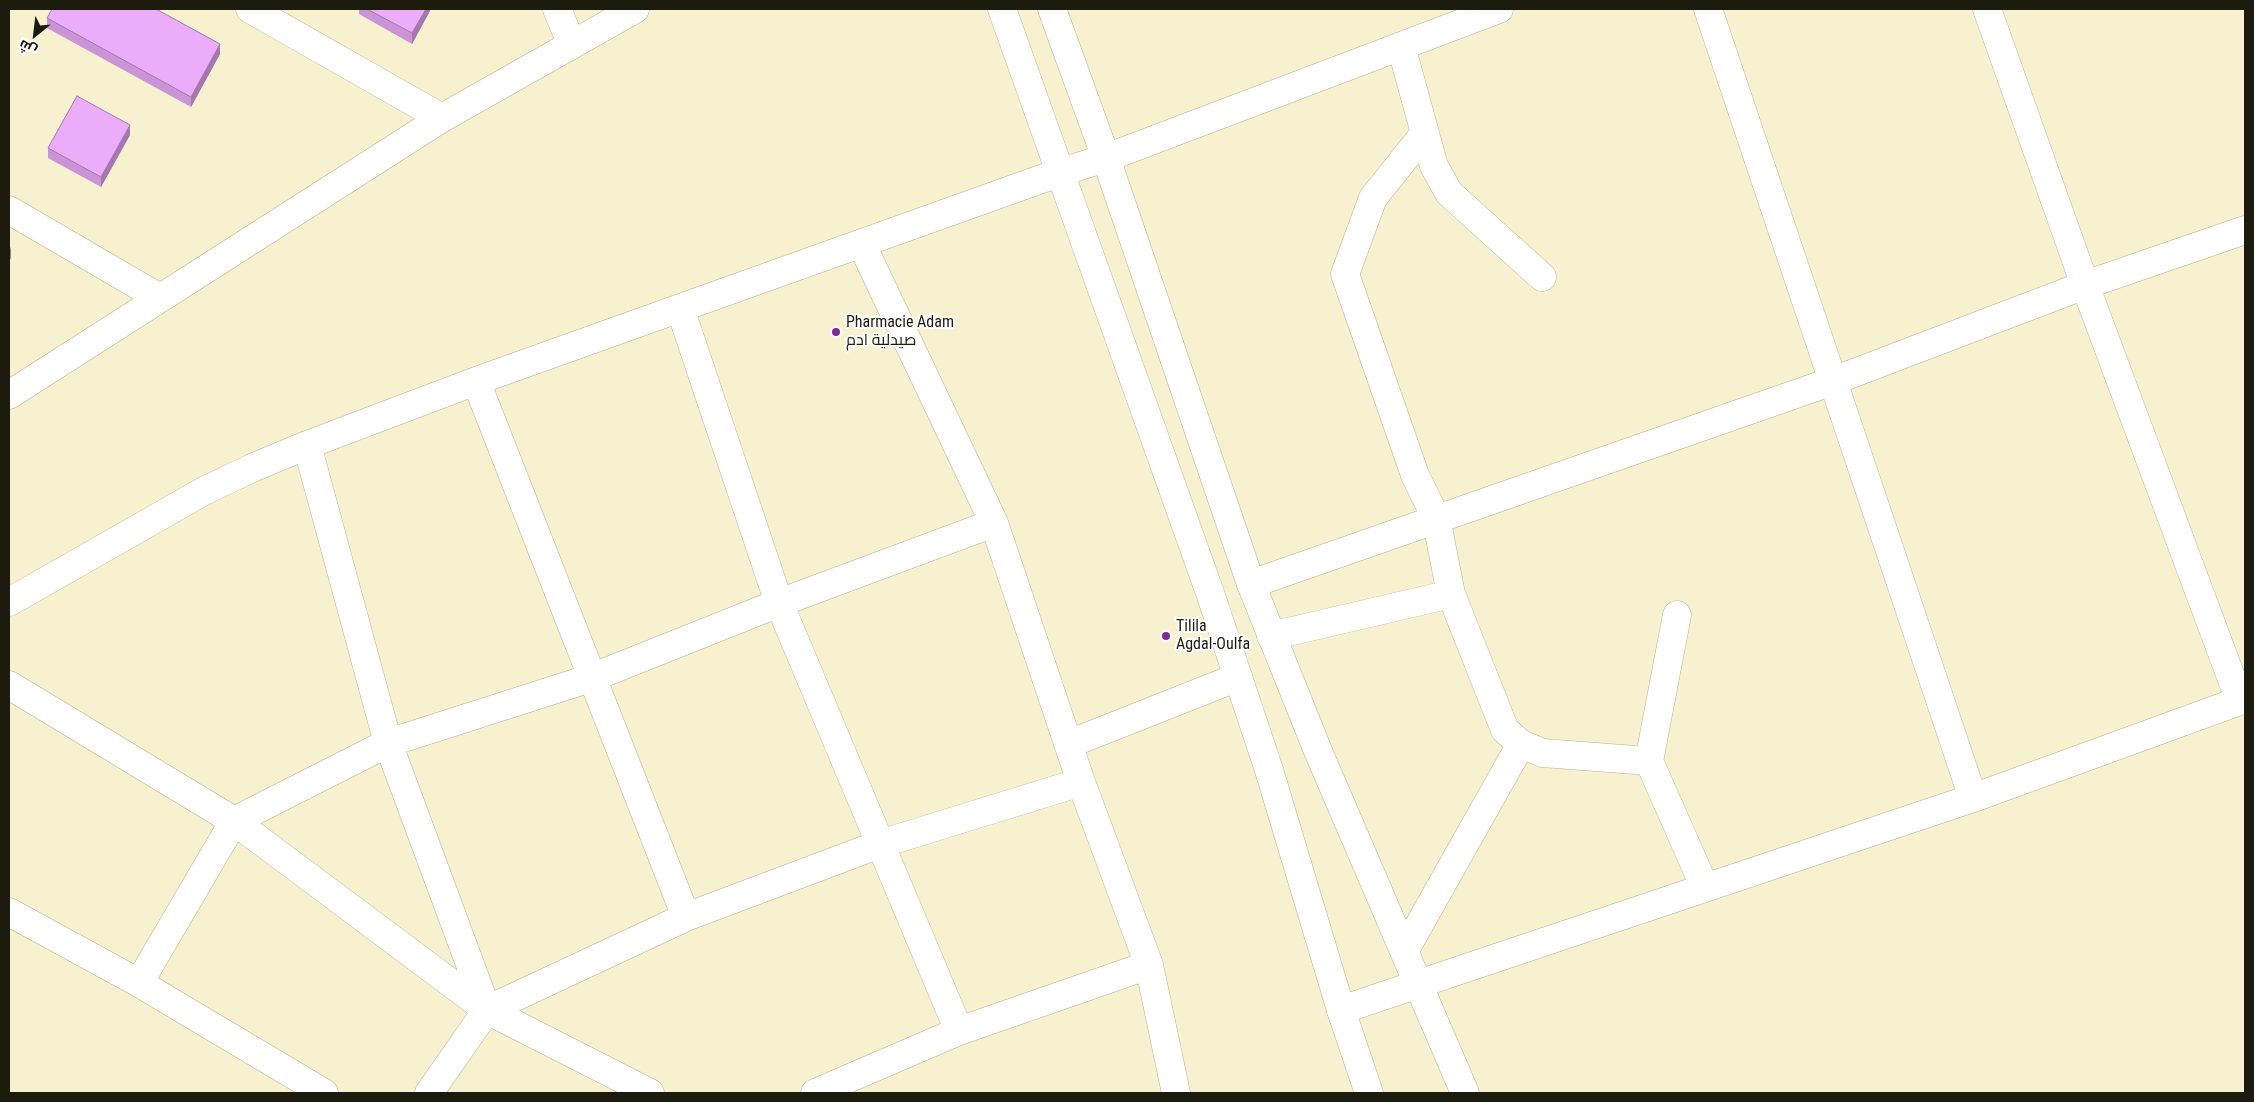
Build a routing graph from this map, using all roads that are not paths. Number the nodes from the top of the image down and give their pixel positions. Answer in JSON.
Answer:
{"nodes":[{"id":1,"x":250,"y":9,"type":"edge"},
{"id":2,"x":557,"y":9,"type":"edge"},
{"id":3,"x":635,"y":9,"type":"edge"},
{"id":4,"x":1002,"y":9,"type":"edge"},
{"id":5,"x":1052,"y":9,"type":"edge"},
{"id":6,"x":1499,"y":9,"type":"edge"},
{"id":7,"x":1708,"y":9,"type":"edge"},
{"id":8,"x":1987,"y":9,"type":"edge"},
{"id":9,"x":572,"y":45,"type":"junction"},
{"id":10,"x":1401,"y":46,"type":"junction"},
{"id":11,"x":442,"y":118,"type":"junction"},
{"id":12,"x":1425,"y":133,"type":"junction"},
{"id":13,"x":1106,"y":158,"type":"junction"},
{"id":14,"x":1062,"y":172,"type":"junction"},
{"id":15,"x":9,"y":210,"type":"edge"},
{"id":16,"x":2245,"y":230,"type":"edge"},
{"id":17,"x":862,"y":245,"type":"junction"},
{"id":18,"x":1542,"y":277,"type":"dead end"},
{"id":19,"x":2085,"y":285,"type":"junction"},
{"id":20,"x":160,"y":298,"type":"junction"},
{"id":21,"x":680,"y":308,"type":"junction"},
{"id":22,"x":476,"y":381,"type":"junction"},
{"id":23,"x":1833,"y":381,"type":"junction"},
{"id":24,"x":9,"y":394,"type":"edge"},
{"id":25,"x":307,"y":445,"type":"junction"},
{"id":26,"x":1436,"y":518,"type":"junction"},
{"id":27,"x":994,"y":523,"type":"junction"},
{"id":28,"x":1251,"y":584,"type":"junction"},
{"id":29,"x":1451,"y":594,"type":"junction"},
{"id":30,"x":9,"y":602,"type":"edge"},
{"id":31,"x":779,"y":603,"type":"junction"},
{"id":32,"x":1677,"y":615,"type":"dead end"},
{"id":33,"x":1271,"y":636,"type":"junction"},
{"id":34,"x":1238,"y":677,"type":"junction"},
{"id":35,"x":591,"y":678,"type":"junction"},
{"id":36,"x":9,"y":685,"type":"edge"},
{"id":37,"x":2243,"y":700,"type":"edge"},
{"id":38,"x":388,"y":743,"type":"junction"},
{"id":39,"x":1069,"y":744,"type":"junction"},
{"id":40,"x":1521,"y":744,"type":"junction"},
{"id":41,"x":1649,"y":761,"type":"junction"},
{"id":42,"x":1081,"y":782,"type":"junction"},
{"id":43,"x":1973,"y":798,"type":"junction"},
{"id":44,"x":234,"y":821,"type":"junction"},
{"id":45,"x":880,"y":844,"type":"junction"},
{"id":46,"x":1705,"y":888,"type":"junction"},
{"id":47,"x":9,"y":912,"type":"edge"},
{"id":48,"x":686,"y":917,"type":"junction"},
{"id":49,"x":1405,"y":950,"type":"junction"},
{"id":50,"x":1150,"y":965,"type":"junction"},
{"id":51,"x":139,"y":983,"type":"junction"},
{"id":52,"x":1419,"y":984,"type":"junction"},
{"id":53,"x":487,"y":1010,"type":"junction"},
{"id":54,"x":1341,"y":1010,"type":"junction"},
{"id":55,"x":959,"y":1031,"type":"junction"},
{"id":56,"x":324,"y":1093,"type":"edge"},
{"id":57,"x":429,"y":1093,"type":"edge"},
{"id":58,"x":650,"y":1093,"type":"edge"},
{"id":59,"x":815,"y":1093,"type":"edge"},
{"id":60,"x":1176,"y":1093,"type":"edge"},
{"id":61,"x":1369,"y":1093,"type":"edge"},
{"id":62,"x":1465,"y":1093,"type":"edge"}],
"edges":[{"from":1,"to":11,"type":"street"},
{"from":2,"to":9,"type":"street"},
{"from":3,"to":9,"type":"street"},
{"from":4,"to":14,"type":"street"},
{"from":5,"to":13,"type":"street"},
{"from":6,"to":10,"type":"street"},
{"from":7,"to":23,"type":"street"},
{"from":8,"to":19,"type":"street"},
{"from":9,"to":11,"type":"street"},
{"from":10,"to":12,"type":"street"},
{"from":10,"to":13,"type":"street"},
{"from":11,"to":20,"type":"street"},
{"from":12,"to":18,"type":"street"},
{"from":12,"to":26,"type":"street"},
{"from":13,"to":14,"type":"street"},
{"from":13,"to":28,"type":"street"},
{"from":14,"to":17,"type":"street"},
{"from":14,"to":34,"type":"street"},
{"from":15,"to":20,"type":"street"},
{"from":16,"to":19,"type":"street"},
{"from":17,"to":21,"type":"street"},
{"from":17,"to":27,"type":"street"},
{"from":19,"to":23,"type":"street"},
{"from":19,"to":37,"type":"street"},
{"from":20,"to":24,"type":"street"},
{"from":21,"to":22,"type":"street"},
{"from":21,"to":31,"type":"street"},
{"from":22,"to":25,"type":"street"},
{"from":22,"to":35,"type":"street"},
{"from":23,"to":26,"type":"street"},
{"from":23,"to":43,"type":"street"},
{"from":25,"to":30,"type":"street"},
{"from":25,"to":38,"type":"street"},
{"from":26,"to":28,"type":"street"},
{"from":26,"to":29,"type":"street"},
{"from":27,"to":31,"type":"street"},
{"from":27,"to":39,"type":"street"},
{"from":28,"to":33,"type":"street"},
{"from":29,"to":33,"type":"street"},
{"from":29,"to":40,"type":"street"},
{"from":31,"to":35,"type":"street"},
{"from":31,"to":45,"type":"street"},
{"from":32,"to":41,"type":"street"},
{"from":33,"to":49,"type":"street"},
{"from":34,"to":39,"type":"street"},
{"from":34,"to":54,"type":"street"},
{"from":35,"to":38,"type":"street"},
{"from":35,"to":48,"type":"street"},
{"from":36,"to":44,"type":"street"},
{"from":37,"to":43,"type":"street"},
{"from":38,"to":44,"type":"street"},
{"from":38,"to":53,"type":"street"},
{"from":39,"to":42,"type":"street"},
{"from":40,"to":41,"type":"street"},
{"from":40,"to":49,"type":"street"},
{"from":41,"to":46,"type":"street"},
{"from":42,"to":45,"type":"street"},
{"from":42,"to":50,"type":"street"},
{"from":43,"to":46,"type":"street"},
{"from":44,"to":51,"type":"street"},
{"from":44,"to":53,"type":"street"},
{"from":45,"to":48,"type":"street"},
{"from":45,"to":55,"type":"street"},
{"from":46,"to":52,"type":"street"},
{"from":47,"to":51,"type":"street"},
{"from":48,"to":53,"type":"street"},
{"from":49,"to":52,"type":"street"},
{"from":50,"to":55,"type":"street"},
{"from":50,"to":60,"type":"street"},
{"from":51,"to":56,"type":"street"},
{"from":52,"to":54,"type":"street"},
{"from":52,"to":62,"type":"street"},
{"from":53,"to":57,"type":"street"},
{"from":53,"to":58,"type":"street"},
{"from":54,"to":61,"type":"street"},
{"from":55,"to":59,"type":"street"}]}
